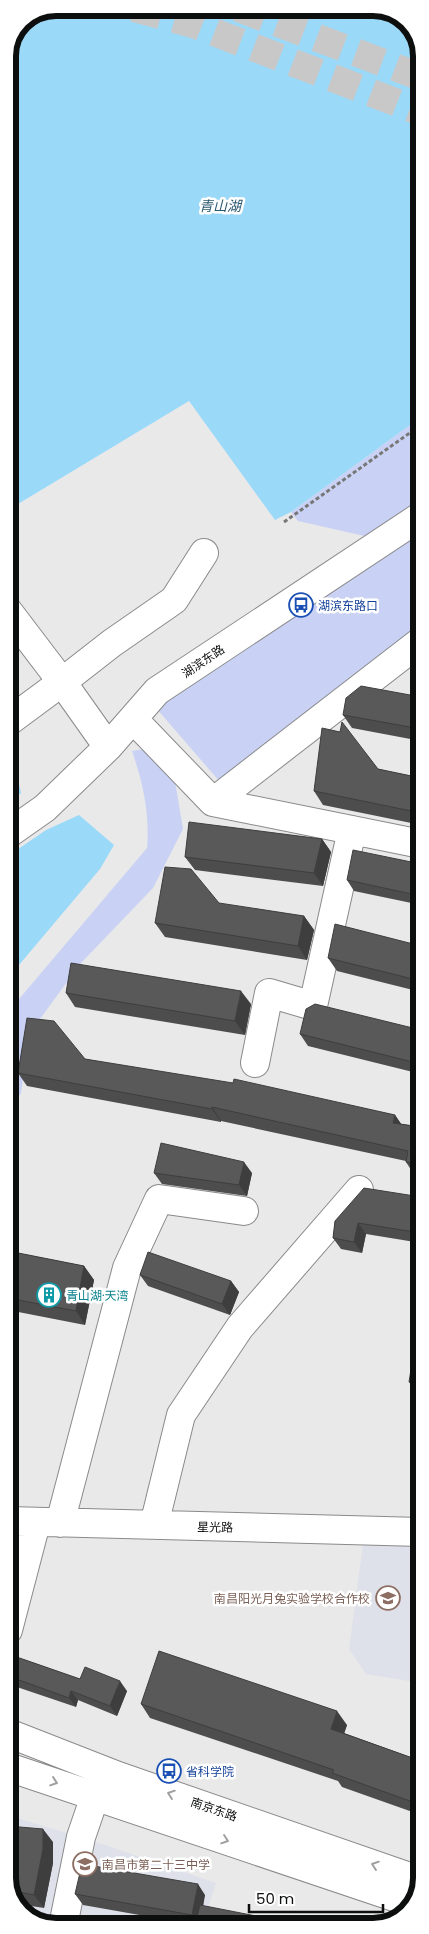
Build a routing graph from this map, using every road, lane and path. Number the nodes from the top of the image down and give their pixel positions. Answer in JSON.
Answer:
{"nodes":[{"id":1,"x":413,"y":431,"type":"edge"},
{"id":2,"x":413,"y":521,"type":"edge"},
{"id":3,"x":284,"y":522,"type":"dead end"},
{"id":4,"x":204,"y":553,"type":"dead end"},
{"id":5,"x":16,"y":622,"type":"edge"},
{"id":6,"x":413,"y":647,"type":"edge"},
{"id":7,"x":62,"y":682,"type":"junction"},
{"id":8,"x":16,"y":716,"type":"edge"},
{"id":9,"x":133,"y":719,"type":"junction"},
{"id":10,"x":108,"y":747,"type":"junction"},
{"id":11,"x":213,"y":802,"type":"junction"},
{"id":12,"x":17,"y":827,"type":"edge"},
{"id":13,"x":352,"y":830,"type":"junction"},
{"id":14,"x":413,"y":842,"type":"edge"},
{"id":15,"x":255,"y":1063,"type":"dead end"},
{"id":16,"x":359,"y":1190,"type":"edge"},
{"id":17,"x":244,"y":1212,"type":"dead end"},
{"id":18,"x":16,"y":1521,"type":"edge"},
{"id":19,"x":48,"y":1523,"type":"junction"},
{"id":20,"x":154,"y":1526,"type":"junction"},
{"id":21,"x":413,"y":1532,"type":"edge"},
{"id":22,"x":16,"y":1609,"type":"edge"},
{"id":23,"x":16,"y":1736,"type":"edge"},
{"id":24,"x":16,"y":1770,"type":"edge"},
{"id":25,"x":95,"y":1796,"type":"junction"},
{"id":26,"x":413,"y":1878,"type":"edge"},
{"id":27,"x":406,"y":1901,"type":"edge"},
{"id":28,"x":97,"y":1914,"type":"dead end"},
{"id":29,"x":65,"y":1918,"type":"edge"},
{"id":30,"x":96,"y":1918,"type":"edge"}],
"edges":[{"from":1,"to":3,"type":"path"},
{"from":2,"to":9,"type":"main road","name":"湖滨东路"},
{"from":4,"to":7,"type":"main road"},
{"from":5,"to":7,"type":"main road"},
{"from":6,"to":11,"type":"main road"},
{"from":7,"to":8,"type":"main road"},
{"from":7,"to":10,"type":"main road"},
{"from":9,"to":10,"type":"main road","name":"湖滨东路"},
{"from":9,"to":11,"type":"main road"},
{"from":10,"to":12,"type":"main road","name":"湖滨东路"},
{"from":11,"to":13,"type":"main road"},
{"from":13,"to":14,"type":"main road"},
{"from":13,"to":15,"type":"main road"},
{"from":16,"to":20,"type":"main road"},
{"from":17,"to":19,"type":"main road"},
{"from":18,"to":19,"type":"main road","name":"星光路"},
{"from":19,"to":20,"type":"main road","name":"星光路"},
{"from":19,"to":22,"type":"main road"},
{"from":20,"to":21,"type":"main road","name":"星光路"},
{"from":26,"to":23,"type":"main road","name":"南京东路","one_way":true},
{"from":24,"to":25,"type":"main road","name":"南京东路","one_way":true},
{"from":25,"to":27,"type":"main road","name":"南京东路","one_way":true},
{"from":25,"to":29,"type":"main road"},
{"from":28,"to":30,"type":"path"}]}
